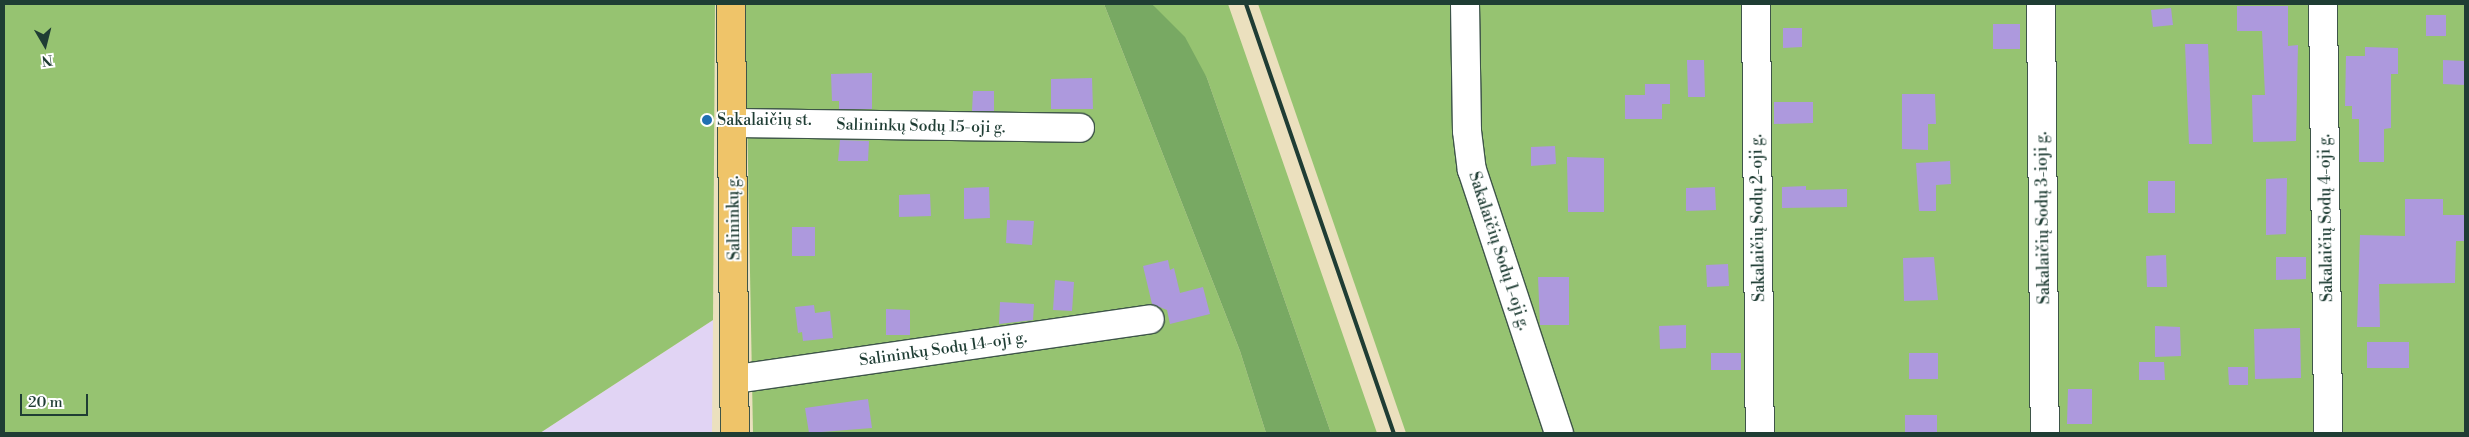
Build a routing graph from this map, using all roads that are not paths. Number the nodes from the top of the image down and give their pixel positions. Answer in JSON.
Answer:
{"nodes":[{"id":1,"x":731,"y":4,"type":"edge"},
{"id":2,"x":1465,"y":4,"type":"edge"},
{"id":3,"x":1756,"y":4,"type":"edge"},
{"id":4,"x":2041,"y":4,"type":"edge"},
{"id":5,"x":2323,"y":4,"type":"edge"},
{"id":6,"x":733,"y":123,"type":"junction"},
{"id":7,"x":1080,"y":128,"type":"dead end"},
{"id":8,"x":1150,"y":319,"type":"dead end"},
{"id":9,"x":736,"y":379,"type":"junction"},
{"id":10,"x":735,"y":433,"type":"edge"},
{"id":11,"x":1559,"y":433,"type":"edge"},
{"id":12,"x":1760,"y":433,"type":"edge"},
{"id":13,"x":2045,"y":433,"type":"edge"},
{"id":14,"x":2328,"y":433,"type":"edge"}],
"edges":[{"from":1,"to":6,"type":"main road","name":"Salininkų g."},
{"from":2,"to":11,"type":"street","name":"Sakalaičių Sodų 1-oji g."},
{"from":3,"to":12,"type":"street","name":"Sakalaičių Sodų 2-oji g."},
{"from":4,"to":13,"type":"street","name":"Sakalaičių Sodų 3-ioji g."},
{"from":5,"to":14,"type":"street","name":"Sakalaičių Sodų 4-oji g."},
{"from":6,"to":7,"type":"street","name":"Salininkų Sodų 15-oji g."},
{"from":6,"to":9,"type":"main road","name":"Salininkų g."},
{"from":8,"to":9,"type":"street","name":"Salininkų Sodų 14-oji g."},
{"from":9,"to":10,"type":"main road","name":"Salininkų g."}]}
